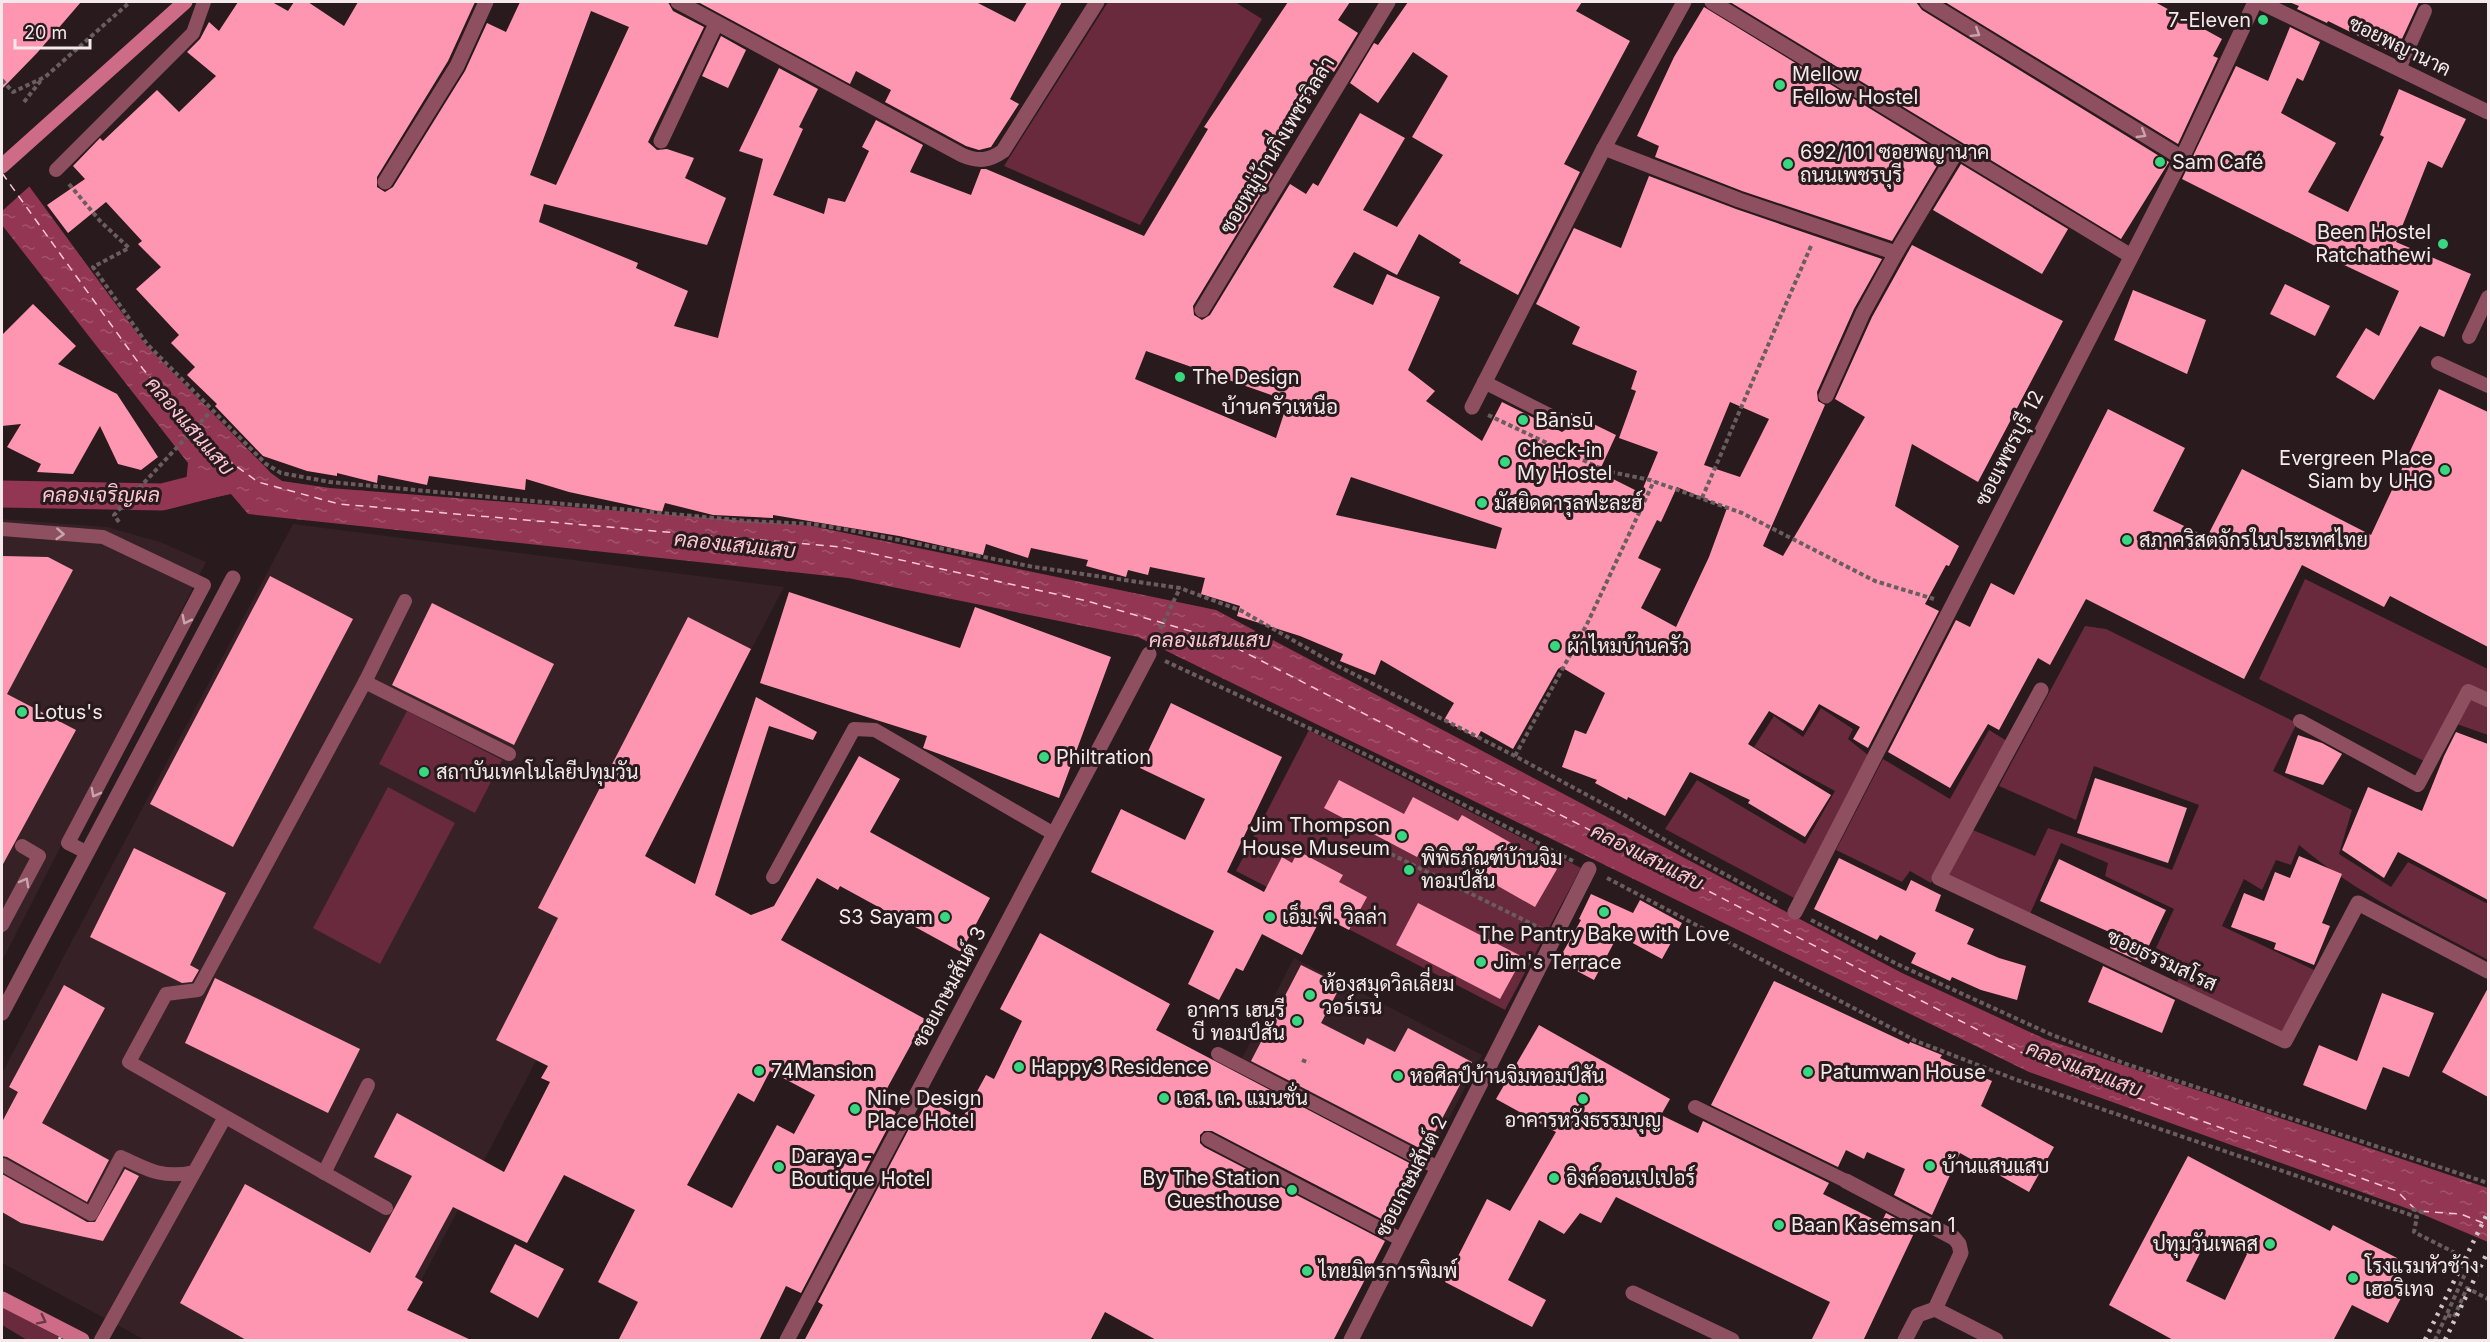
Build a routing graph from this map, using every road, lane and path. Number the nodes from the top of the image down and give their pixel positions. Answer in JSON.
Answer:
{"nodes":[{"id":1,"x":130,"y":2,"type":"edge"},
{"id":2,"x":185,"y":2,"type":"edge"},
{"id":3,"x":204,"y":2,"type":"edge"},
{"id":4,"x":486,"y":2,"type":"edge"},
{"id":5,"x":678,"y":2,"type":"edge"},
{"id":6,"x":1097,"y":2,"type":"edge"},
{"id":7,"x":1388,"y":2,"type":"edge"},
{"id":8,"x":1684,"y":2,"type":"edge"},
{"id":9,"x":1712,"y":2,"type":"edge"},
{"id":10,"x":1927,"y":2,"type":"edge"},
{"id":11,"x":2254,"y":2,"type":"edge"},
{"id":12,"x":2260,"y":2,"type":"edge"},
{"id":13,"x":2425,"y":11,"type":"dead end"},
{"id":14,"x":716,"y":24,"type":"junction"},
{"id":15,"x":2399,"y":69,"type":"junction"},
{"id":16,"x":45,"y":76,"type":"junction"},
{"id":17,"x":2,"y":80,"type":"edge"},
{"id":18,"x":24,"y":102,"type":"dead end"},
{"id":19,"x":2488,"y":112,"type":"edge"},
{"id":20,"x":661,"y":141,"type":"dead end"},
{"id":21,"x":1604,"y":148,"type":"junction"},
{"id":22,"x":1957,"y":151,"type":"junction"},
{"id":23,"x":2182,"y":158,"type":"junction"},
{"id":24,"x":2,"y":166,"type":"edge"},
{"id":25,"x":56,"y":170,"type":"joint"},
{"id":26,"x":386,"y":182,"type":"dead end"},
{"id":27,"x":1819,"y":227,"type":"junction"},
{"id":28,"x":1896,"y":253,"type":"junction"},
{"id":29,"x":2131,"y":256,"type":"junction"},
{"id":30,"x":2488,"y":297,"type":"edge"},
{"id":31,"x":1202,"y":310,"type":"dead end"},
{"id":32,"x":2469,"y":337,"type":"dead end"},
{"id":33,"x":2438,"y":363,"type":"dead end"},
{"id":34,"x":1484,"y":382,"type":"junction"},
{"id":35,"x":2488,"y":386,"type":"edge"},
{"id":36,"x":1826,"y":396,"type":"dead end"},
{"id":37,"x":1472,"y":407,"type":"joint"},
{"id":38,"x":210,"y":412,"type":"dead end"},
{"id":39,"x":1563,"y":422,"type":"dead end"},
{"id":40,"x":1654,"y":481,"type":"junction"},
{"id":41,"x":1702,"y":498,"type":"junction"},
{"id":42,"x":114,"y":515,"type":"dead end"},
{"id":43,"x":2,"y":529,"type":"edge"},
{"id":44,"x":233,"y":578,"type":"dead end"},
{"id":45,"x":1180,"y":588,"type":"junction"},
{"id":46,"x":405,"y":601,"type":"dead end"},
{"id":47,"x":1952,"y":605,"type":"junction"},
{"id":48,"x":1149,"y":654,"type":"junction"},
{"id":49,"x":365,"y":682,"type":"junction"},
{"id":50,"x":2041,"y":690,"type":"dead end"},
{"id":51,"x":2488,"y":700,"type":"edge"},
{"id":52,"x":2300,"y":721,"type":"dead end"},
{"id":53,"x":509,"y":754,"type":"dead end"},
{"id":54,"x":1515,"y":756,"type":"junction"},
{"id":55,"x":1054,"y":834,"type":"junction"},
{"id":56,"x":22,"y":846,"type":"dead end"},
{"id":57,"x":86,"y":852,"type":"junction"},
{"id":58,"x":1391,"y":854,"type":"dead end"},
{"id":59,"x":1589,"y":869,"type":"junction"},
{"id":60,"x":774,"y":877,"type":"dead end"},
{"id":61,"x":1795,"y":912,"type":"junction"},
{"id":62,"x":2,"y":925,"type":"edge"},
{"id":63,"x":1557,"y":936,"type":"junction"},
{"id":64,"x":2488,"y":971,"type":"edge"},
{"id":65,"x":2,"y":1013,"type":"edge"},
{"id":66,"x":1218,"y":1054,"type":"dead end"},
{"id":67,"x":1302,"y":1060,"type":"dead end"},
{"id":68,"x":1309,"y":1063,"type":"dead end"},
{"id":69,"x":368,"y":1085,"type":"dead end"},
{"id":70,"x":1695,"y":1107,"type":"dead end"},
{"id":71,"x":225,"y":1117,"type":"junction"},
{"id":72,"x":1208,"y":1139,"type":"dead end"},
{"id":73,"x":3,"y":1166,"type":"dead end"},
{"id":74,"x":1438,"y":1168,"type":"junction"},
{"id":75,"x":194,"y":1172,"type":"junction"},
{"id":76,"x":324,"y":1173,"type":"junction"},
{"id":77,"x":1846,"y":1181,"type":"joint"},
{"id":78,"x":2488,"y":1183,"type":"edge"},
{"id":79,"x":386,"y":1208,"type":"dead end"},
{"id":80,"x":2425,"y":1213,"type":"dead end"},
{"id":81,"x":2417,"y":1217,"type":"junction"},
{"id":82,"x":1402,"y":1240,"type":"junction"},
{"id":83,"x":1633,"y":1293,"type":"dead end"},
{"id":84,"x":2,"y":1299,"type":"edge"},
{"id":85,"x":2488,"y":1299,"type":"edge"},
{"id":86,"x":1935,"y":1309,"type":"junction"},
{"id":87,"x":2447,"y":1314,"type":"junction"},
{"id":88,"x":82,"y":1341,"type":"edge"},
{"id":89,"x":101,"y":1341,"type":"edge"},
{"id":90,"x":787,"y":1341,"type":"edge"},
{"id":91,"x":1351,"y":1341,"type":"edge"},
{"id":92,"x":1732,"y":1341,"type":"edge"},
{"id":93,"x":1905,"y":1341,"type":"edge"},
{"id":94,"x":1996,"y":1341,"type":"edge"},
{"id":95,"x":2435,"y":1341,"type":"edge"}],
"edges":[{"from":1,"to":16,"type":"path"},
{"from":2,"to":24,"type":"main road"},
{"from":3,"to":25,"type":"lane"},
{"from":4,"to":26,"type":"street"},
{"from":5,"to":14,"type":"street"},
{"from":6,"to":14,"type":"street"},
{"from":7,"to":31,"type":"street","name":"ซอยหมู่บ้านกิ่งเพชรวิลล่า"},
{"from":8,"to":21,"type":"street"},
{"from":9,"to":22,"type":"street"},
{"from":10,"to":23,"type":"street","one_way":true},
{"from":11,"to":23,"type":"street","name":"ซอยเพชรบุรี 12"},
{"from":12,"to":15,"type":"street","name":"ซอยพญานาค"},
{"from":13,"to":15,"type":"lane"},
{"from":14,"to":20,"type":"street"},
{"from":15,"to":19,"type":"street","name":"ซอยพญานาค"},
{"from":16,"to":17,"type":"path"},
{"from":16,"to":18,"type":"path"},
{"from":21,"to":27,"type":"street"},
{"from":21,"to":34,"type":"street"},
{"from":22,"to":28,"type":"street"},
{"from":22,"to":29,"type":"street"},
{"from":23,"to":29,"type":"street","name":"ซอยเพชรบุรี 12"},
{"from":25,"to":45,"type":"path"},
{"from":27,"to":28,"type":"street"},
{"from":27,"to":41,"type":"path"},
{"from":28,"to":36,"type":"street"},
{"from":29,"to":47,"type":"street","name":"ซอยเพชรบุรี 12"},
{"from":30,"to":32,"type":"lane"},
{"from":33,"to":35,"type":"lane"},
{"from":34,"to":37,"type":"street"},
{"from":34,"to":39,"type":"lane"},
{"from":37,"to":40,"type":"path"},
{"from":38,"to":42,"type":"path"},
{"from":40,"to":41,"type":"path"},
{"from":40,"to":54,"type":"path"},
{"from":41,"to":47,"type":"path"},
{"from":43,"to":57,"type":"lane","one_way":true},
{"from":44,"to":57,"type":"street"},
{"from":45,"to":48,"type":"path"},
{"from":45,"to":54,"type":"path"},
{"from":46,"to":49,"type":"lane"},
{"from":47,"to":61,"type":"street","name":"ซอยเพชรบุรี 12"},
{"from":48,"to":55,"type":"street","name":"ซอยเกษมสันต์ 3"},
{"from":48,"to":59,"type":"path"},
{"from":49,"to":53,"type":"lane"},
{"from":49,"to":71,"type":"lane"},
{"from":50,"to":64,"type":"street","name":"ซอยธรรมสโรส"},
{"from":51,"to":52,"type":"lane"},
{"from":54,"to":61,"type":"path"},
{"from":55,"to":60,"type":"lane"},
{"from":55,"to":90,"type":"street","name":"ซอยเกษมสันต์ 3"},
{"from":62,"to":56,"type":"lane","one_way":true},
{"from":57,"to":65,"type":"street"},
{"from":58,"to":63,"type":"path"},
{"from":59,"to":63,"type":"street","name":"ซอยเกษมสันต์ 2"},
{"from":59,"to":81,"type":"path"},
{"from":61,"to":78,"type":"path"},
{"from":63,"to":74,"type":"street","name":"ซอยเกษมสันต์ 2"},
{"from":66,"to":74,"type":"lane"},
{"from":67,"to":68,"type":"path"},
{"from":69,"to":76,"type":"lane"},
{"from":70,"to":77,"type":"lane"},
{"from":71,"to":75,"type":"lane"},
{"from":71,"to":76,"type":"lane"},
{"from":72,"to":82,"type":"lane"},
{"from":73,"to":75,"type":"lane"},
{"from":74,"to":82,"type":"street","name":"ซอยเกษมสันต์ 2"},
{"from":75,"to":89,"type":"lane"},
{"from":76,"to":79,"type":"lane"},
{"from":77,"to":86,"type":"street"},
{"from":80,"to":81,"type":"path"},
{"from":81,"to":87,"type":"path"},
{"from":82,"to":91,"type":"street","name":"ซอยเกษมสันต์ 2"},
{"from":83,"to":92,"type":"street"},
{"from":84,"to":88,"type":"main road","one_way":true},
{"from":85,"to":87,"type":"path"},
{"from":86,"to":93,"type":"street"},
{"from":86,"to":94,"type":"street"},
{"from":87,"to":95,"type":"path"}]}
